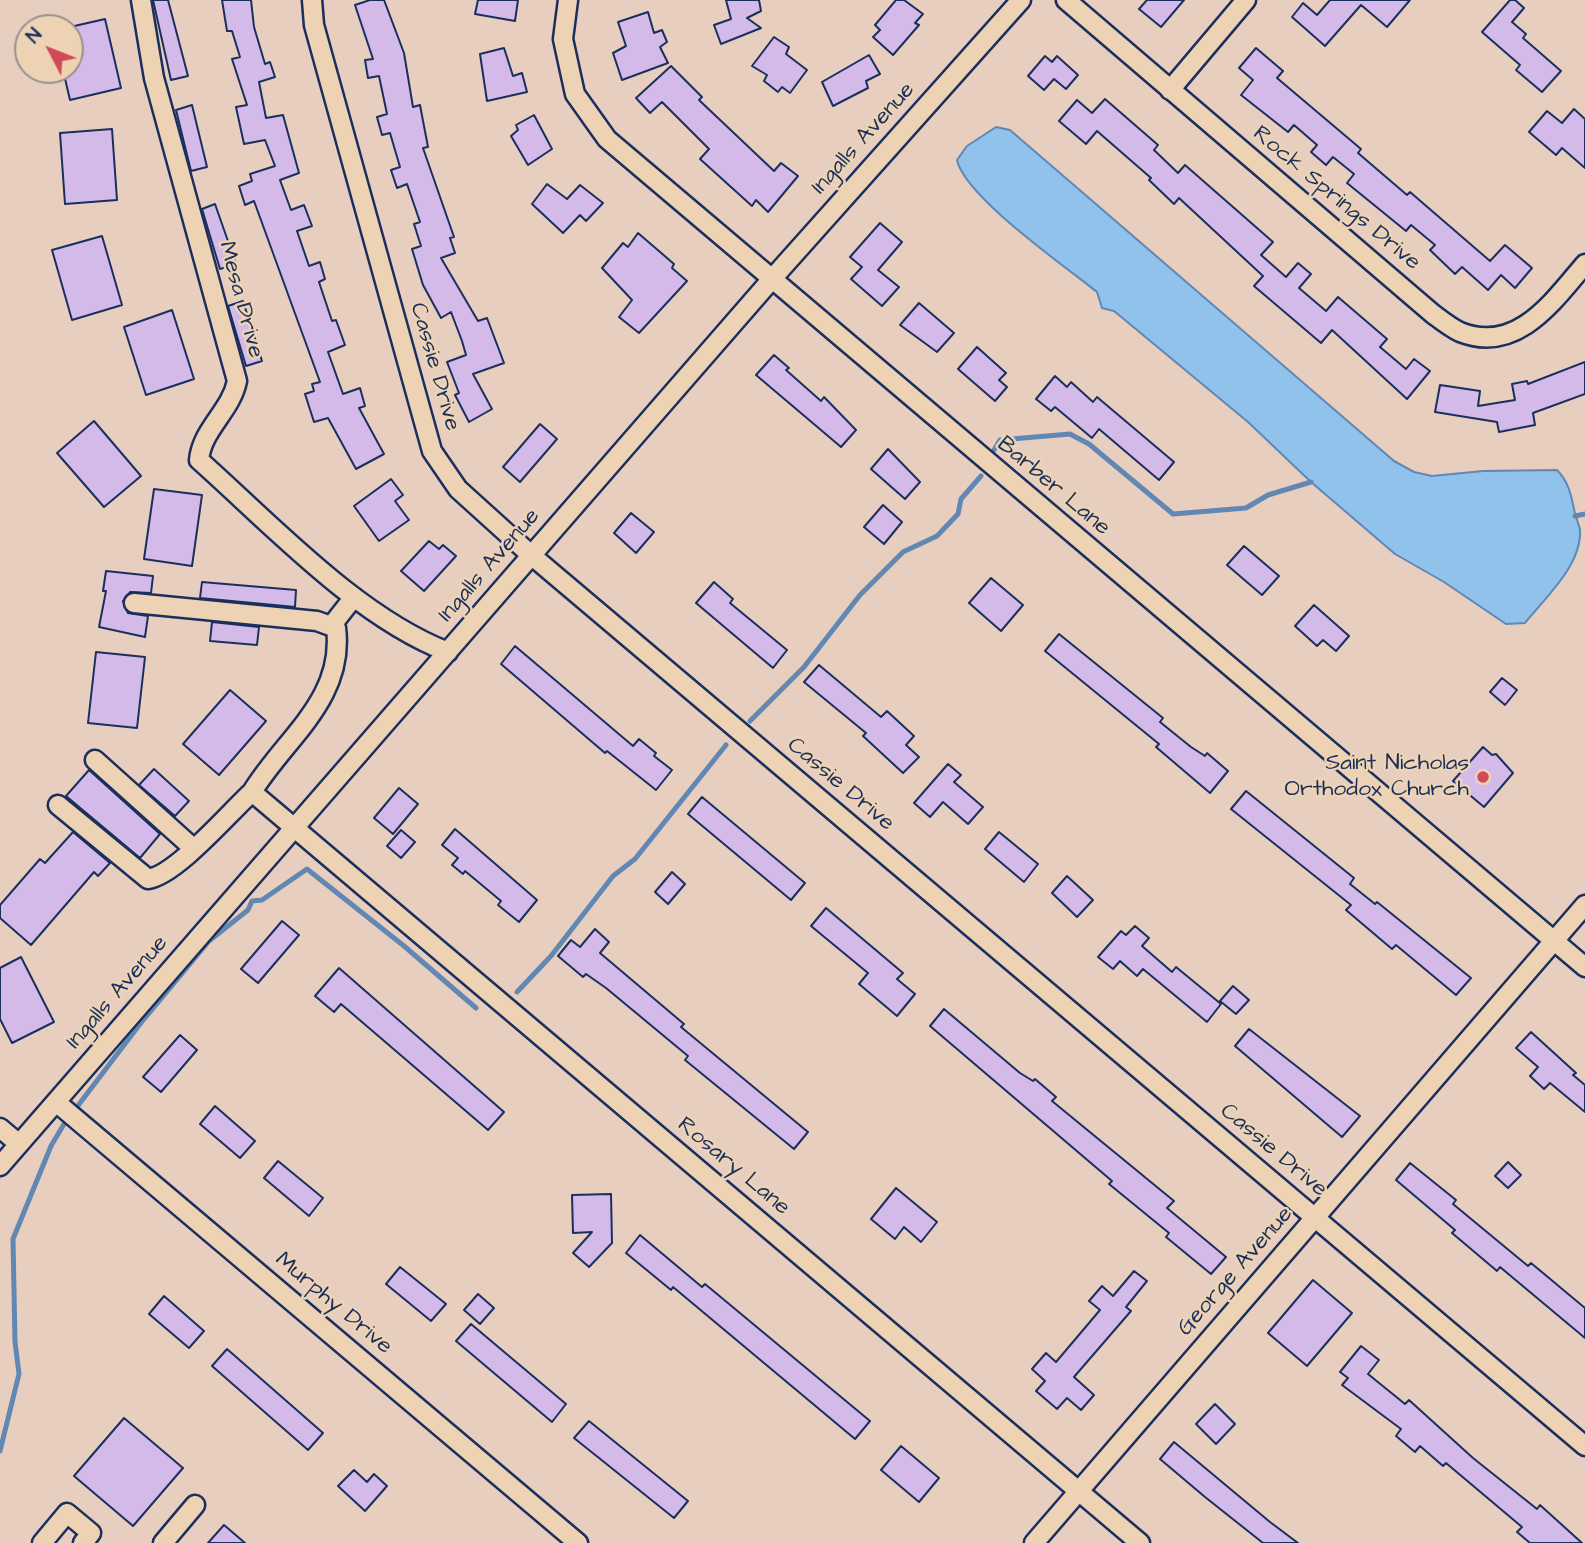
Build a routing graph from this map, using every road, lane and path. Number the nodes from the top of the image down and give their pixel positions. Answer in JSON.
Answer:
{"nodes":[{"id":1,"x":141,"y":0,"type":"edge"},
{"id":2,"x":312,"y":0,"type":"edge"},
{"id":3,"x":568,"y":0,"type":"edge"},
{"id":4,"x":1021,"y":0,"type":"edge"},
{"id":5,"x":1066,"y":0,"type":"edge"},
{"id":6,"x":1246,"y":0,"type":"edge"},
{"id":7,"x":1170,"y":90,"type":"junction"},
{"id":8,"x":1585,"y":264,"type":"edge"},
{"id":9,"x":771,"y":280,"type":"junction"},
{"id":10,"x":531,"y":555,"type":"junction"},
{"id":11,"x":354,"y":597,"type":"junction"},
{"id":12,"x":134,"y":603,"type":"dead end"},
{"id":13,"x":332,"y":625,"type":"junction"},
{"id":14,"x":448,"y":652,"type":"junction"},
{"id":15,"x":95,"y":760,"type":"dead end"},
{"id":16,"x":252,"y":792,"type":"junction"},
{"id":17,"x":58,"y":805,"type":"dead end"},
{"id":18,"x":294,"y":828,"type":"junction"},
{"id":19,"x":194,"y":848,"type":"junction"},
{"id":20,"x":1585,"y":905,"type":"edge"},
{"id":21,"x":1554,"y":941,"type":"junction"},
{"id":22,"x":1585,"y":967,"type":"edge"},
{"id":23,"x":56,"y":1102,"type":"junction"},
{"id":24,"x":0,"y":1128,"type":"edge"},
{"id":25,"x":19,"y":1144,"type":"junction"},
{"id":26,"x":0,"y":1166,"type":"edge"},
{"id":27,"x":1314,"y":1219,"type":"junction"},
{"id":28,"x":1585,"y":1446,"type":"edge"},
{"id":29,"x":1079,"y":1491,"type":"junction"},
{"id":30,"x":195,"y":1505,"type":"dead end"},
{"id":31,"x":42,"y":1543,"type":"edge"},
{"id":32,"x":83,"y":1543,"type":"edge"},
{"id":33,"x":163,"y":1543,"type":"edge"},
{"id":34,"x":578,"y":1543,"type":"edge"},
{"id":35,"x":1034,"y":1543,"type":"edge"},
{"id":36,"x":1140,"y":1543,"type":"edge"}],
"edges":[{"from":1,"to":11,"type":"street","name":"Mesa Drive"},
{"from":2,"to":10,"type":"street","name":"Cassie Drive"},
{"from":3,"to":9,"type":"street","name":"Barber Lane"},
{"from":4,"to":9,"type":"street","name":"Ingalls Avenue"},
{"from":5,"to":7,"type":"street","name":"Rock Springs Drive"},
{"from":6,"to":7,"type":"street"},
{"from":7,"to":8,"type":"street","name":"Rock Springs Drive"},
{"from":9,"to":10,"type":"street","name":"Ingalls Avenue"},
{"from":9,"to":21,"type":"street","name":"Barber Lane"},
{"from":10,"to":14,"type":"street","name":"Ingalls Avenue"},
{"from":10,"to":27,"type":"street","name":"Cassie Drive"},
{"from":11,"to":13,"type":"street"},
{"from":11,"to":14,"type":"street","name":"Mesa Drive"},
{"from":12,"to":13,"type":"street"},
{"from":13,"to":16,"type":"street"},
{"from":14,"to":18,"type":"street","name":"Ingalls Avenue"},
{"from":15,"to":19,"type":"street"},
{"from":16,"to":18,"type":"street","name":"Rosary Lane"},
{"from":16,"to":19,"type":"street"},
{"from":17,"to":19,"type":"street"},
{"from":18,"to":23,"type":"street","name":"Ingalls Avenue"},
{"from":18,"to":29,"type":"street","name":"Rosary Lane"},
{"from":20,"to":21,"type":"street","name":"George Avenue"},
{"from":21,"to":22,"type":"street","name":"Barber Lane"},
{"from":21,"to":27,"type":"street","name":"George Avenue"},
{"from":23,"to":25,"type":"street","name":"Ingalls Avenue"},
{"from":23,"to":34,"type":"street","name":"Murphy Drive"},
{"from":24,"to":25,"type":"street"},
{"from":25,"to":26,"type":"street","name":"Ingalls Avenue"},
{"from":27,"to":28,"type":"street","name":"Cassie Drive"},
{"from":27,"to":29,"type":"street","name":"George Avenue"},
{"from":29,"to":35,"type":"street","name":"George Avenue"},
{"from":29,"to":36,"type":"street","name":"Rosary Lane"},
{"from":30,"to":33,"type":"street"},
{"from":31,"to":32,"type":"street"}]}
